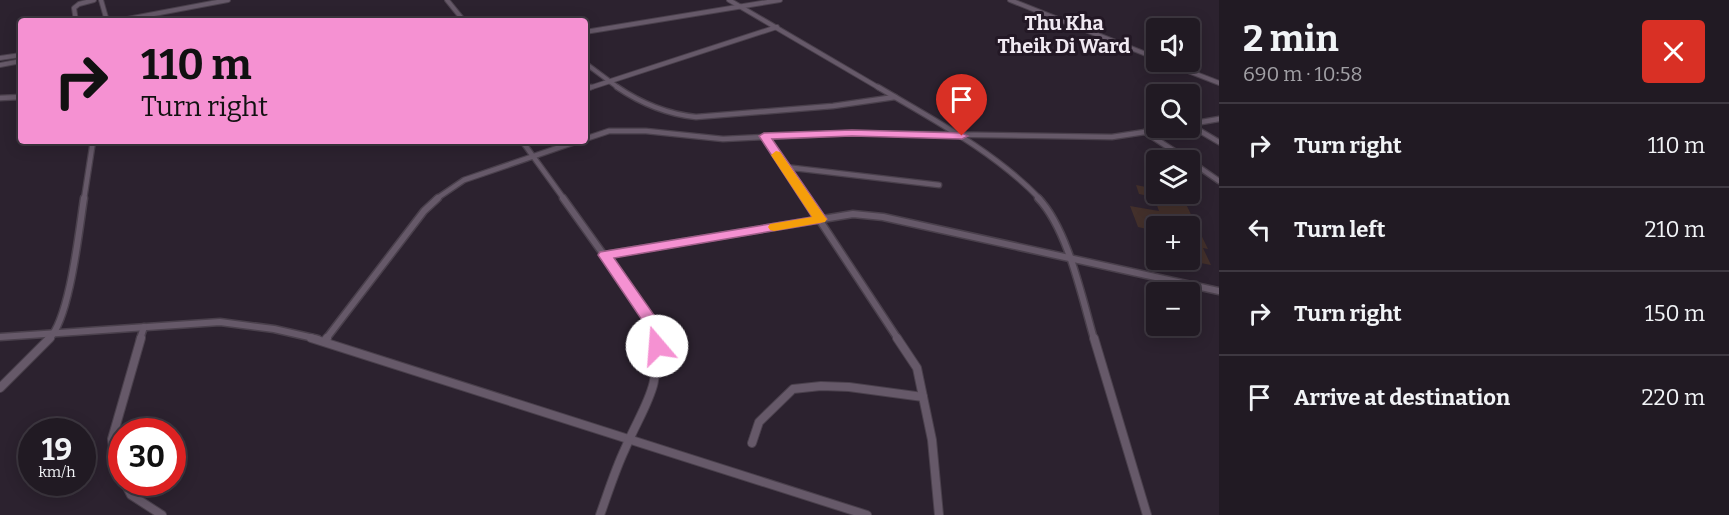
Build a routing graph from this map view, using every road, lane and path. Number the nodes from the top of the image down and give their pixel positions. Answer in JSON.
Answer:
{"nodes":[{"id":1,"x":94,"y":0,"type":"edge"},
{"id":2,"x":101,"y":0,"type":"edge"},
{"id":3,"x":228,"y":0,"type":"edge"},
{"id":4,"x":447,"y":0,"type":"edge"},
{"id":5,"x":729,"y":0,"type":"edge"},
{"id":6,"x":780,"y":0,"type":"edge"},
{"id":7,"x":1010,"y":0,"type":"edge"},
{"id":8,"x":741,"y":6,"type":"junction"},
{"id":9,"x":76,"y":18,"type":"edge"},
{"id":10,"x":106,"y":18,"type":"edge"},
{"id":11,"x":133,"y":18,"type":"edge"},
{"id":12,"x":462,"y":18,"type":"edge"},
{"id":13,"x":777,"y":27,"type":"junction"},
{"id":14,"x":588,"y":32,"type":"edge"},
{"id":15,"x":1146,"y":54,"type":"edge"},
{"id":16,"x":18,"y":55,"type":"edge"},
{"id":17,"x":0,"y":58,"type":"edge"},
{"id":18,"x":18,"y":62,"type":"edge"},
{"id":19,"x":0,"y":65,"type":"edge"},
{"id":20,"x":588,"y":65,"type":"edge"},
{"id":21,"x":1191,"y":72,"type":"edge"},
{"id":22,"x":611,"y":82,"type":"junction"},
{"id":23,"x":1219,"y":83,"type":"edge"},
{"id":24,"x":588,"y":88,"type":"edge"},
{"id":25,"x":896,"y":96,"type":"junction"},
{"id":26,"x":18,"y":97,"type":"edge"},
{"id":27,"x":0,"y":98,"type":"edge"},
{"id":28,"x":1219,"y":119,"type":"edge"},
{"id":29,"x":1200,"y":123,"type":"edge"},
{"id":30,"x":1200,"y":131,"type":"edge"},
{"id":31,"x":1145,"y":132,"type":"joint"},
{"id":32,"x":764,"y":136,"type":"junction"},
{"id":33,"x":962,"y":136,"type":"junction"},
{"id":34,"x":588,"y":138,"type":"edge"},
{"id":35,"x":1219,"y":142,"type":"edge"},
{"id":36,"x":93,"y":144,"type":"edge"},
{"id":37,"x":524,"y":144,"type":"edge"},
{"id":38,"x":568,"y":144,"type":"edge"},
{"id":39,"x":1172,"y":150,"type":"edge"},
{"id":40,"x":531,"y":155,"type":"junction"},
{"id":41,"x":784,"y":167,"type":"junction"},
{"id":42,"x":1200,"y":168,"type":"edge"},
{"id":43,"x":1219,"y":181,"type":"edge"},
{"id":44,"x":939,"y":185,"type":"dead end"},
{"id":45,"x":820,"y":219,"type":"junction"},
{"id":46,"x":605,"y":255,"type":"junction"},
{"id":47,"x":1070,"y":258,"type":"junction"},
{"id":48,"x":1219,"y":291,"type":"edge"},
{"id":49,"x":144,"y":327,"type":"junction"},
{"id":50,"x":55,"y":333,"type":"junction"},
{"id":51,"x":0,"y":337,"type":"edge"},
{"id":52,"x":325,"y":341,"type":"junction"},
{"id":53,"x":0,"y":388,"type":"edge"},
{"id":54,"x":923,"y":397,"type":"junction"},
{"id":55,"x":118,"y":418,"type":"edge"},
{"id":56,"x":629,"y":438,"type":"junction"},
{"id":57,"x":752,"y":443,"type":"dead end"},
{"id":58,"x":133,"y":496,"type":"edge"},
{"id":59,"x":162,"y":515,"type":"edge"},
{"id":60,"x":600,"y":515,"type":"edge"},
{"id":61,"x":867,"y":515,"type":"edge"},
{"id":62,"x":939,"y":515,"type":"edge"},
{"id":63,"x":1147,"y":515,"type":"edge"}],
"edges":[{"from":1,"to":9,"type":"street"},
{"from":2,"to":10,"type":"street"},
{"from":3,"to":11,"type":"street"},
{"from":4,"to":12,"type":"street"},
{"from":5,"to":8,"type":"street"},
{"from":6,"to":8,"type":"street"},
{"from":7,"to":15,"type":"street"},
{"from":8,"to":13,"type":"street"},
{"from":8,"to":14,"type":"street"},
{"from":13,"to":22,"type":"street"},
{"from":13,"to":25,"type":"street"},
{"from":16,"to":17,"type":"street"},
{"from":18,"to":19,"type":"street"},
{"from":20,"to":22,"type":"street"},
{"from":21,"to":23,"type":"street"},
{"from":22,"to":24,"type":"street"},
{"from":22,"to":25,"type":"street"},
{"from":25,"to":33,"type":"street"},
{"from":26,"to":27,"type":"street"},
{"from":28,"to":29,"type":"street"},
{"from":30,"to":35,"type":"street"},
{"from":31,"to":33,"type":"street"},
{"from":31,"to":39,"type":"street"},
{"from":32,"to":33,"type":"street"},
{"from":32,"to":34,"type":"street"},
{"from":32,"to":41,"type":"street"},
{"from":33,"to":47,"type":"street"},
{"from":36,"to":50,"type":"street"},
{"from":37,"to":40,"type":"street"},
{"from":38,"to":40,"type":"street"},
{"from":40,"to":46,"type":"street"},
{"from":40,"to":52,"type":"street"},
{"from":41,"to":44,"type":"street"},
{"from":41,"to":45,"type":"street"},
{"from":42,"to":43,"type":"street"},
{"from":45,"to":46,"type":"street"},
{"from":45,"to":47,"type":"street"},
{"from":45,"to":54,"type":"street"},
{"from":46,"to":56,"type":"street"},
{"from":47,"to":48,"type":"street"},
{"from":47,"to":63,"type":"street"},
{"from":49,"to":50,"type":"street"},
{"from":49,"to":52,"type":"street"},
{"from":49,"to":55,"type":"street"},
{"from":50,"to":51,"type":"street"},
{"from":50,"to":53,"type":"street"},
{"from":52,"to":56,"type":"street"},
{"from":54,"to":57,"type":"street"},
{"from":54,"to":62,"type":"street"},
{"from":56,"to":60,"type":"street"},
{"from":56,"to":61,"type":"street"},
{"from":58,"to":59,"type":"street"}]}
